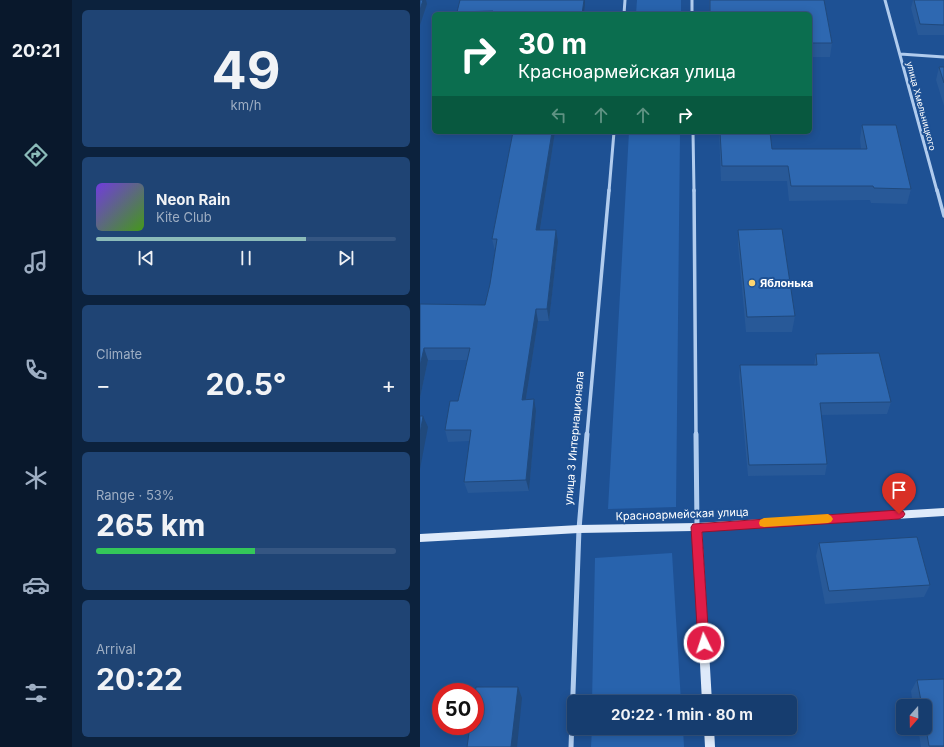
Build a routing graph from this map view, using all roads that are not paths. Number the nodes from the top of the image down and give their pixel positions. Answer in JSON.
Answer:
{"nodes":[{"id":1,"x":625,"y":0,"type":"edge"},
{"id":2,"x":692,"y":0,"type":"edge"},
{"id":3,"x":885,"y":0,"type":"edge"},
{"id":4,"x":624,"y":12,"type":"edge"},
{"id":5,"x":692,"y":12,"type":"edge"},
{"id":6,"x":900,"y":54,"type":"junction"},
{"id":7,"x":944,"y":57,"type":"edge"},
{"id":8,"x":614,"y":134,"type":"edge"},
{"id":9,"x":693,"y":134,"type":"edge"},
{"id":10,"x":944,"y":216,"type":"edge"},
{"id":11,"x":944,"y":512,"type":"edge"},
{"id":12,"x":697,"y":527,"type":"junction"},
{"id":13,"x":579,"y":529,"type":"junction"},
{"id":14,"x":420,"y":538,"type":"edge"},
{"id":15,"x":707,"y":695,"type":"edge"},
{"id":16,"x":709,"y":735,"type":"edge"},
{"id":17,"x":571,"y":747,"type":"edge"},
{"id":18,"x":710,"y":747,"type":"edge"}],
"edges":[{"from":1,"to":4,"type":"street"},
{"from":2,"to":5,"type":"street"},
{"from":3,"to":6,"type":"street","name":"улица Хмельницкого"},
{"from":6,"to":7,"type":"street"},
{"from":6,"to":10,"type":"street","name":"улица Хмельницкого"},
{"from":8,"to":13,"type":"street","name":"улица 3 Интернационала"},
{"from":9,"to":12,"type":"street"},
{"from":11,"to":12,"type":"main road","name":"Красноармейская улица"},
{"from":12,"to":13,"type":"main road","name":"Красноармейская улица"},
{"from":12,"to":15,"type":"main road"},
{"from":13,"to":14,"type":"main road","name":"Красноармейская улица"},
{"from":13,"to":17,"type":"street","name":"улица 3 Интернационала"},
{"from":16,"to":18,"type":"main road"}]}
